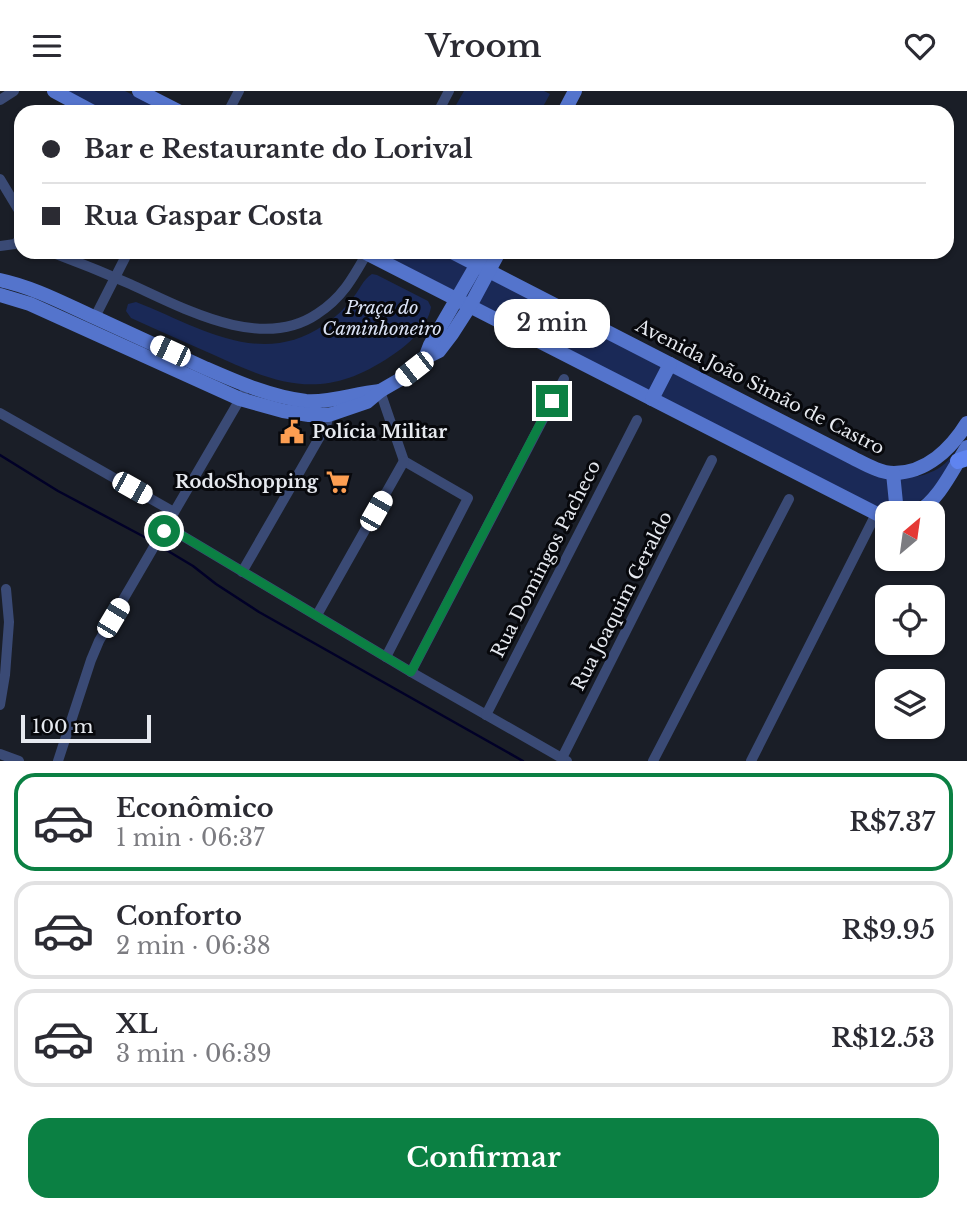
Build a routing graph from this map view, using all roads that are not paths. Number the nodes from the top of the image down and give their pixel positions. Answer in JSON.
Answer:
{"nodes":[{"id":1,"x":14,"y":91,"type":"edge"},
{"id":2,"x":54,"y":91,"type":"edge"},
{"id":3,"x":139,"y":91,"type":"edge"},
{"id":4,"x":0,"y":100,"type":"edge"},
{"id":5,"x":80,"y":105,"type":"edge"},
{"id":6,"x":166,"y":105,"type":"edge"},
{"id":7,"x":0,"y":179,"type":"edge"},
{"id":8,"x":14,"y":202,"type":"edge"},
{"id":9,"x":69,"y":259,"type":"edge"},
{"id":10,"x":124,"y":259,"type":"edge"},
{"id":11,"x":363,"y":259,"type":"edge"},
{"id":12,"x":378,"y":259,"type":"edge"},
{"id":13,"x":483,"y":263,"type":"edge"},
{"id":14,"x":115,"y":277,"type":"junction"},
{"id":15,"x":0,"y":280,"type":"edge"},
{"id":16,"x":0,"y":295,"type":"edge"},
{"id":17,"x":463,"y":303,"type":"junction"},
{"id":18,"x":95,"y":317,"type":"junction"},
{"id":19,"x":670,"y":364,"type":"junction"},
{"id":20,"x":564,"y":379,"type":"dead end"},
{"id":21,"x":248,"y":386,"type":"junction"},
{"id":22,"x":380,"y":391,"type":"junction"},
{"id":23,"x":240,"y":399,"type":"junction"},
{"id":24,"x":652,"y":399,"type":"junction"},
{"id":25,"x":328,"y":408,"type":"junction"},
{"id":26,"x":0,"y":413,"type":"edge"},
{"id":27,"x":637,"y":420,"type":"dead end"},
{"id":28,"x":967,"y":423,"type":"edge"},
{"id":29,"x":964,"y":455,"type":"edge"},
{"id":30,"x":712,"y":460,"type":"dead end"},
{"id":31,"x":404,"y":461,"type":"junction"},
{"id":32,"x":893,"y":473,"type":"junction"},
{"id":33,"x":789,"y":499,"type":"dead end"},
{"id":34,"x":896,"y":501,"type":"edge"},
{"id":35,"x":930,"y":501,"type":"edge"},
{"id":36,"x":174,"y":512,"type":"junction"},
{"id":37,"x":875,"y":512,"type":"edge"},
{"id":38,"x":875,"y":524,"type":"edge"},
{"id":39,"x":165,"y":529,"type":"junction"},
{"id":40,"x":242,"y":572,"type":"junction"},
{"id":41,"x":6,"y":589,"type":"dead end"},
{"id":42,"x":317,"y":615,"type":"junction"},
{"id":43,"x":386,"y":657,"type":"junction"},
{"id":44,"x":411,"y":672,"type":"junction"},
{"id":45,"x":0,"y":705,"type":"edge"},
{"id":46,"x":486,"y":715,"type":"junction"},
{"id":47,"x":0,"y":754,"type":"edge"},
{"id":48,"x":565,"y":759,"type":"edge"},
{"id":49,"x":19,"y":761,"type":"edge"},
{"id":50,"x":58,"y":761,"type":"edge"},
{"id":51,"x":653,"y":761,"type":"edge"},
{"id":52,"x":751,"y":761,"type":"edge"}],
"edges":[{"from":1,"to":4,"type":"street"},
{"from":2,"to":5,"type":"main road"},
{"from":3,"to":6,"type":"main road"},
{"from":7,"to":8,"type":"street"},
{"from":9,"to":14,"type":"street"},
{"from":10,"to":14,"type":"street"},
{"from":11,"to":14,"type":"street"},
{"from":12,"to":17,"type":"main road"},
{"from":13,"to":17,"type":"main road"},
{"from":13,"to":19,"type":"main road","name":"Avenida João Simão de Castro"},
{"from":14,"to":18,"type":"street"},
{"from":15,"to":18,"type":"main road"},
{"from":16,"to":23,"type":"main road"},
{"from":17,"to":22,"type":"main road"},
{"from":17,"to":24,"type":"main road"},
{"from":18,"to":21,"type":"main road"},
{"from":19,"to":24,"type":"main road"},
{"from":19,"to":32,"type":"main road","name":"Avenida João Simão de Castro"},
{"from":20,"to":44,"type":"street"},
{"from":21,"to":23,"type":"street"},
{"from":21,"to":25,"type":"main road"},
{"from":22,"to":25,"type":"main road"},
{"from":22,"to":31,"type":"street"},
{"from":23,"to":25,"type":"main road"},
{"from":23,"to":36,"type":"street"},
{"from":24,"to":37,"type":"main road"},
{"from":25,"to":40,"type":"street"},
{"from":26,"to":36,"type":"street"},
{"from":27,"to":46,"type":"street","name":"Rua Domingos Pacheco"},
{"from":28,"to":32,"type":"main road","name":"Avenida João Simão de Castro"},
{"from":29,"to":35,"type":"main road"},
{"from":30,"to":48,"type":"street","name":"Rua Joaquim Geraldo"},
{"from":31,"to":42,"type":"street"},
{"from":31,"to":43,"type":"street"},
{"from":32,"to":34,"type":"main road"},
{"from":33,"to":51,"type":"street"},
{"from":36,"to":39,"type":"street"},
{"from":38,"to":52,"type":"street"},
{"from":39,"to":40,"type":"street"},
{"from":39,"to":50,"type":"street"},
{"from":40,"to":42,"type":"street"},
{"from":41,"to":45,"type":"street"},
{"from":42,"to":43,"type":"street"},
{"from":43,"to":44,"type":"street"},
{"from":44,"to":46,"type":"street"},
{"from":46,"to":48,"type":"street"},
{"from":47,"to":49,"type":"street"}]}
